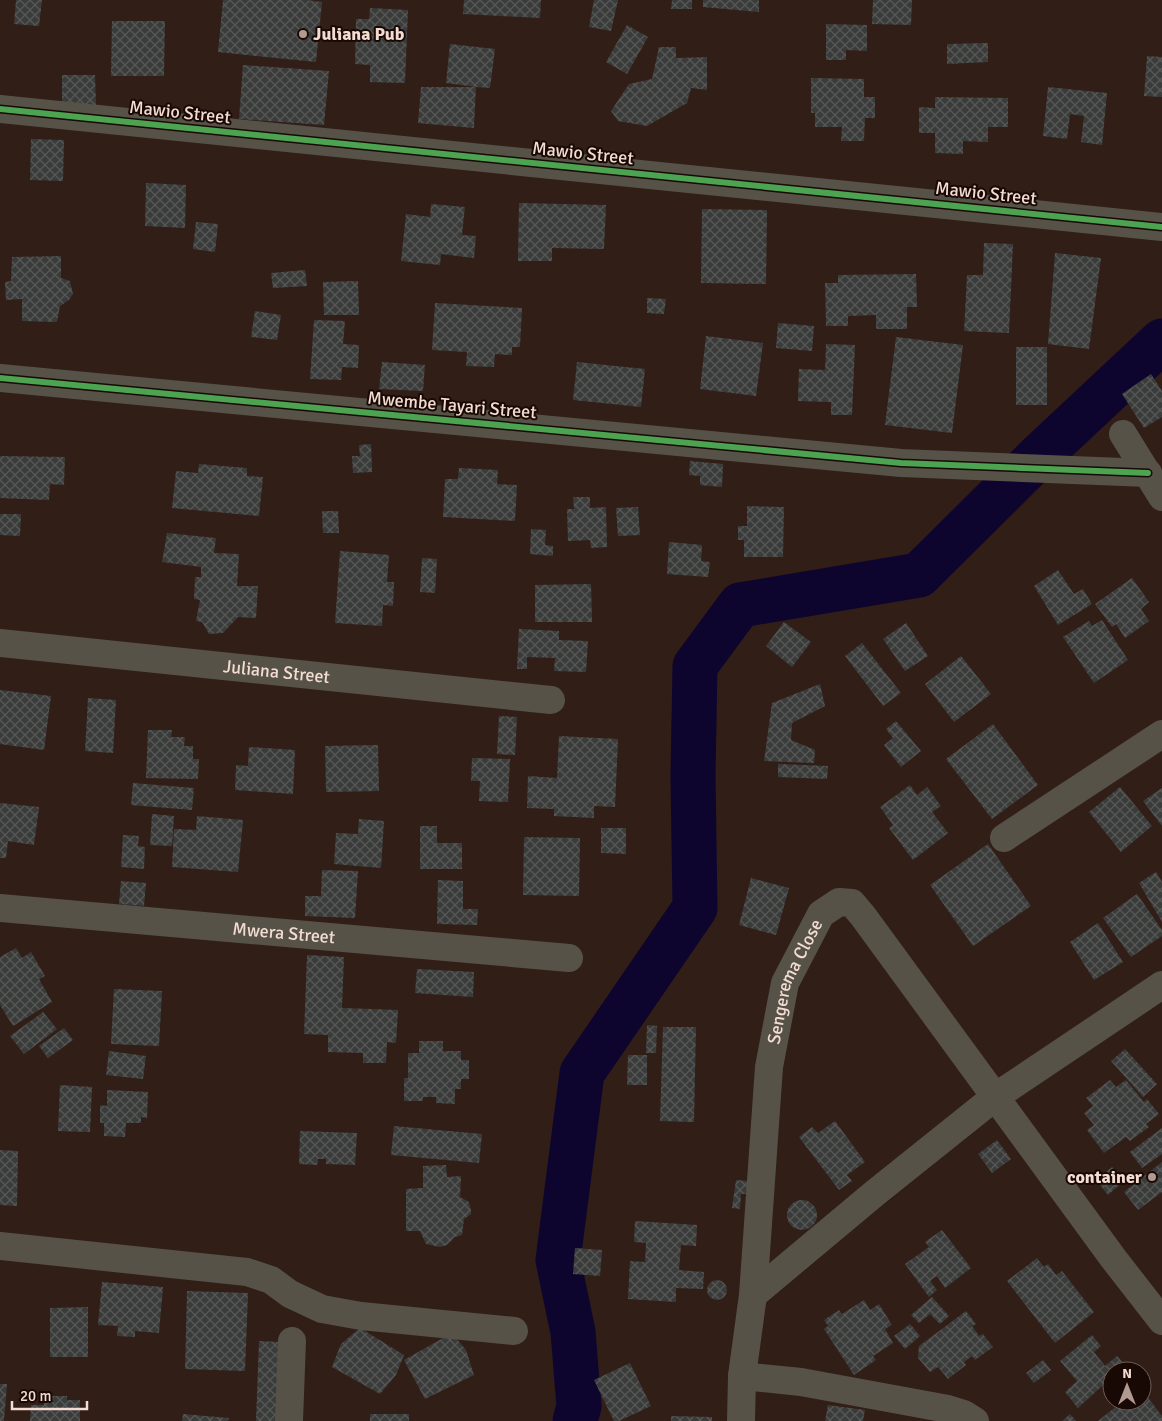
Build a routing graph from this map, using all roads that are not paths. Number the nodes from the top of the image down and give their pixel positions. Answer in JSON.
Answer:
{"nodes":[{"id":1,"x":0,"y":109,"type":"edge"},
{"id":2,"x":1162,"y":227,"type":"edge"},
{"id":3,"x":0,"y":378,"type":"edge"},
{"id":4,"x":1123,"y":434,"type":"dead end"},
{"id":5,"x":1148,"y":473,"type":"junction"},
{"id":6,"x":1162,"y":496,"type":"edge"},
{"id":7,"x":0,"y":643,"type":"edge"},
{"id":8,"x":551,"y":700,"type":"dead end"},
{"id":9,"x":1162,"y":734,"type":"edge"},
{"id":10,"x":1004,"y":838,"type":"dead end"},
{"id":11,"x":0,"y":908,"type":"edge"},
{"id":12,"x":569,"y":958,"type":"dead end"},
{"id":13,"x":1162,"y":985,"type":"edge"},
{"id":14,"x":994,"y":1097,"type":"junction"},
{"id":15,"x":0,"y":1246,"type":"edge"},
{"id":16,"x":753,"y":1295,"type":"junction"},
{"id":17,"x":1162,"y":1322,"type":"edge"},
{"id":18,"x":514,"y":1331,"type":"dead end"},
{"id":19,"x":292,"y":1341,"type":"dead end"},
{"id":20,"x":742,"y":1376,"type":"junction"},
{"id":21,"x":289,"y":1421,"type":"edge"},
{"id":22,"x":741,"y":1421,"type":"edge"},
{"id":23,"x":975,"y":1421,"type":"edge"}],
"edges":[{"from":1,"to":2,"type":"street","name":"Mawio Street"},
{"from":3,"to":5,"type":"street","name":"Mwembe Tayari Street"},
{"from":4,"to":5,"type":"street"},
{"from":5,"to":6,"type":"street"},
{"from":7,"to":8,"type":"street","name":"Juliana Street"},
{"from":9,"to":10,"type":"street"},
{"from":11,"to":12,"type":"street","name":"Mwera Street"},
{"from":13,"to":14,"type":"street"},
{"from":14,"to":16,"type":"street"},
{"from":14,"to":16,"type":"street","name":"Sengerema Close"},
{"from":14,"to":17,"type":"street","name":"Sengerema Close"},
{"from":15,"to":18,"type":"street"},
{"from":16,"to":20,"type":"street","name":"Sengerema Close"},
{"from":19,"to":21,"type":"street"},
{"from":20,"to":22,"type":"street","name":"Sengerema Close"},
{"from":20,"to":23,"type":"street"}]}
